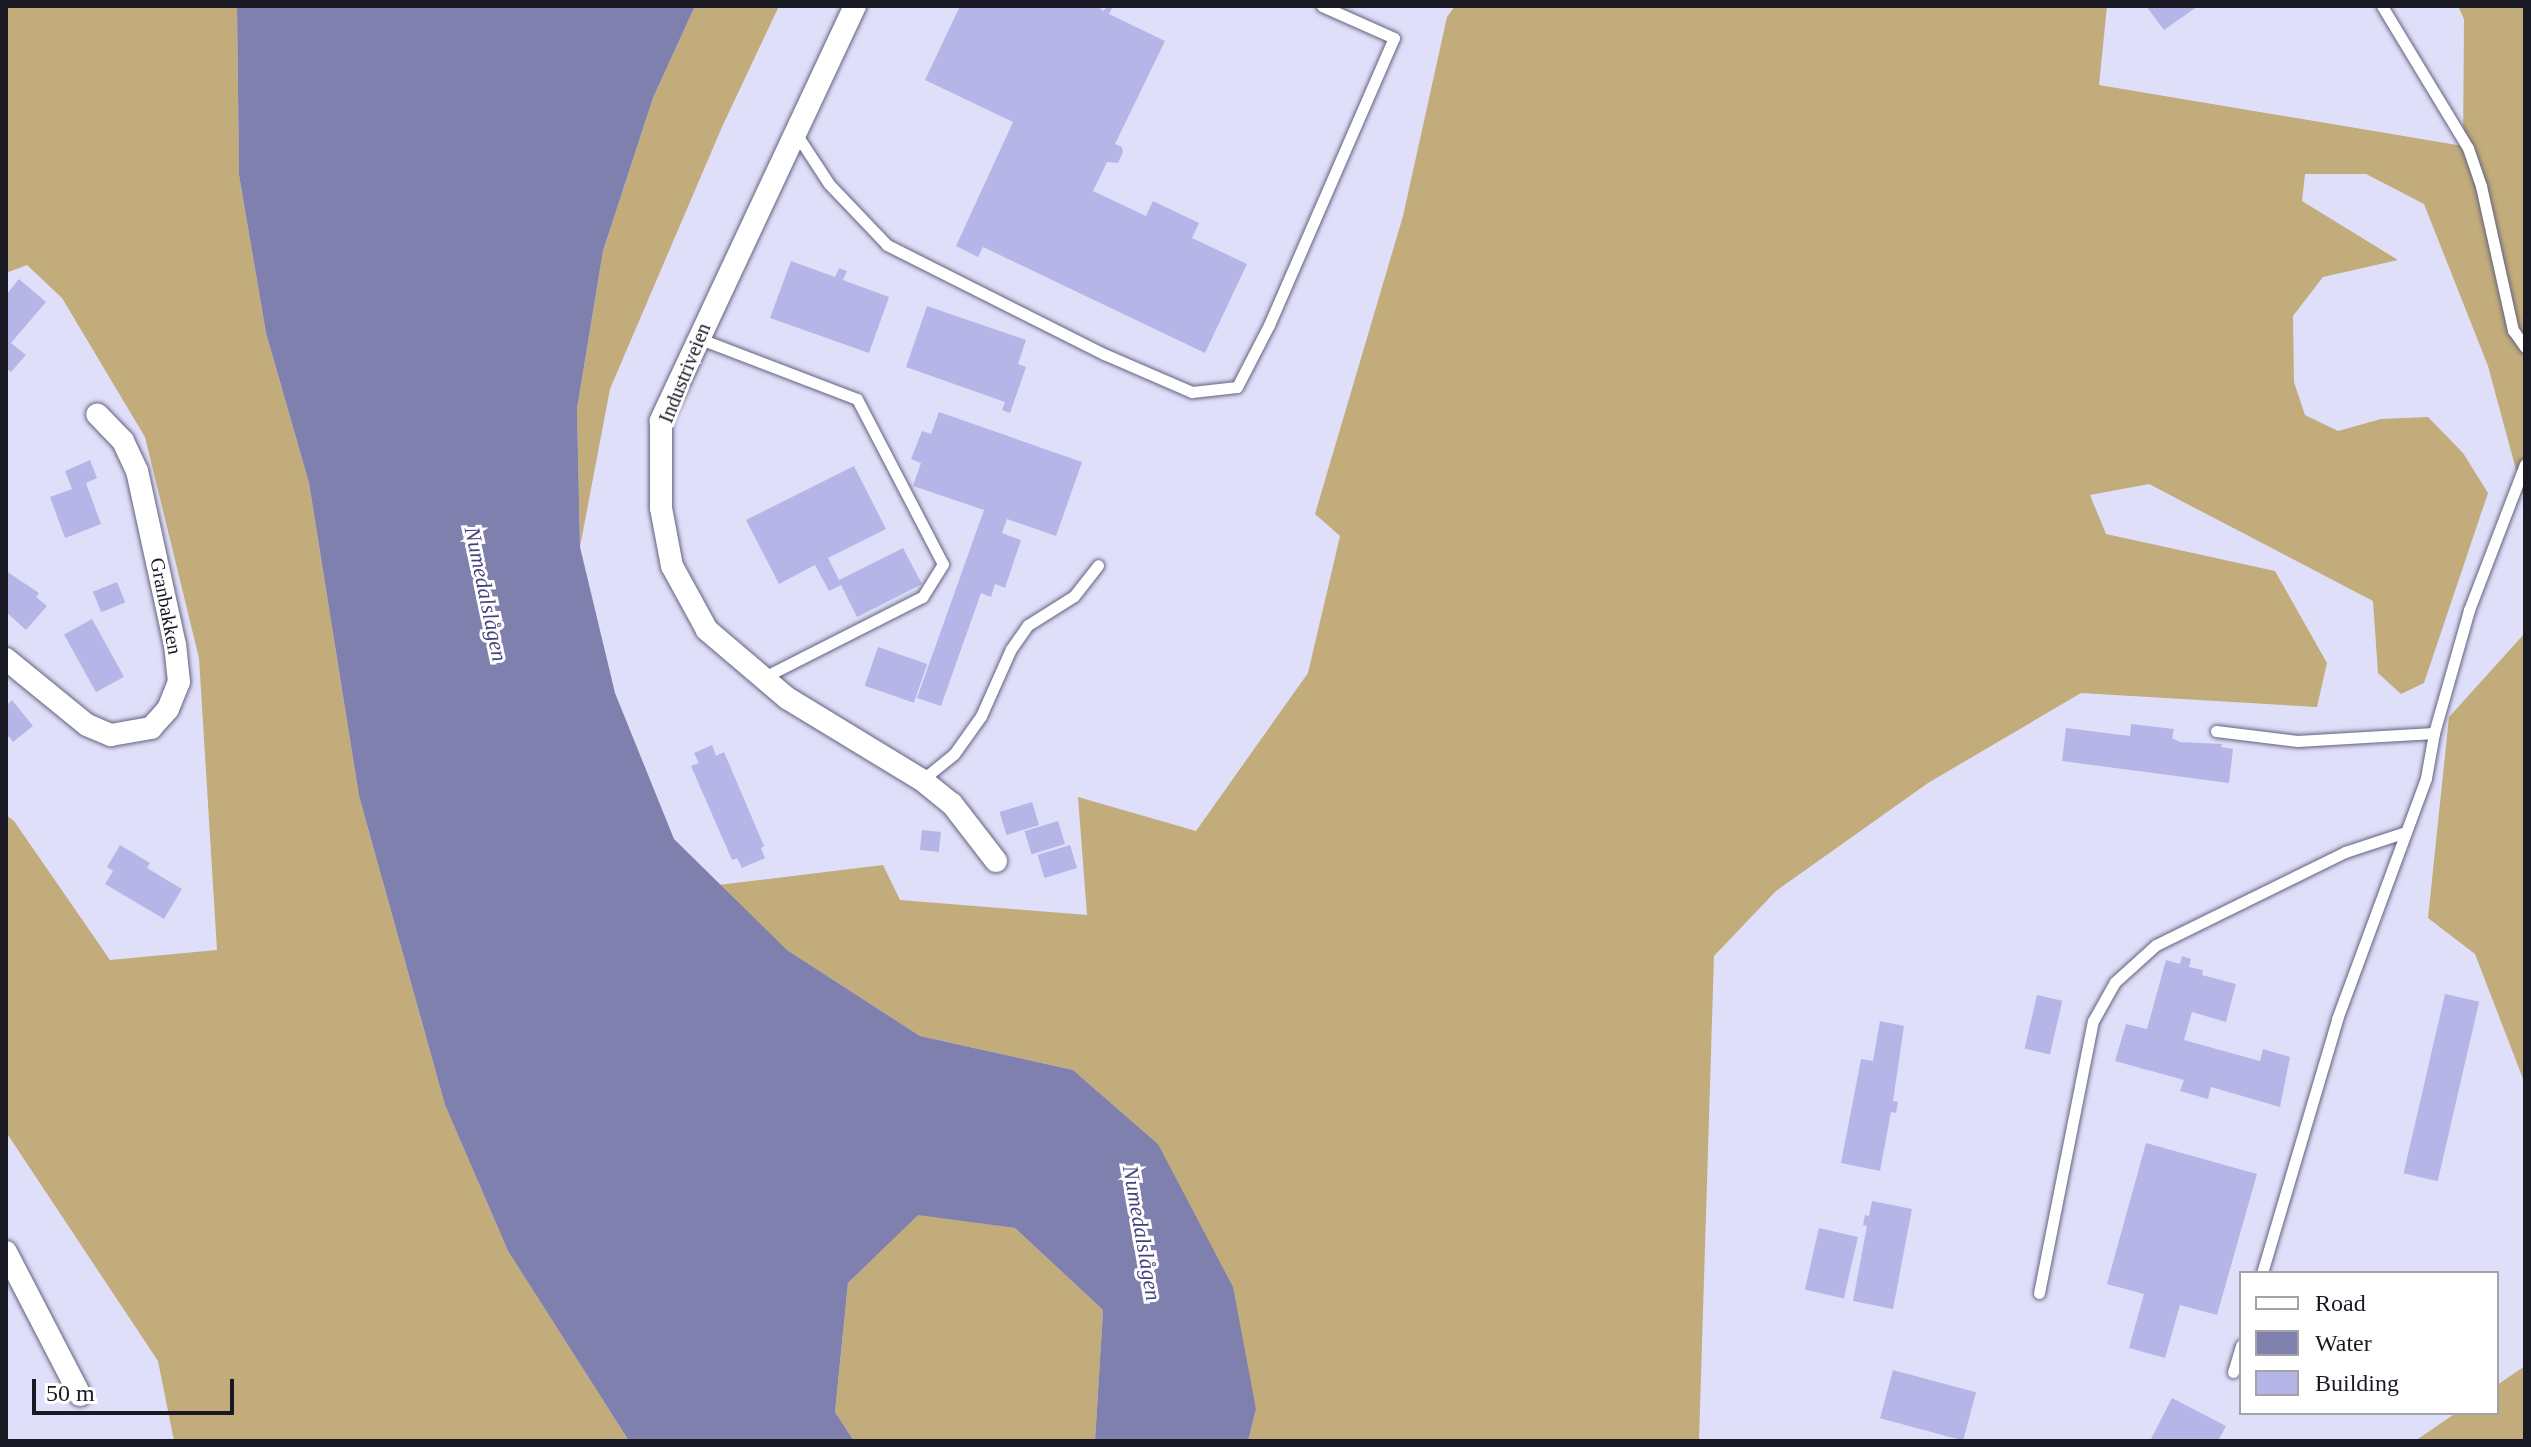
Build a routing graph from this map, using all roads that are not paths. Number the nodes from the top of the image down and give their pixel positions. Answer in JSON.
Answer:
{"nodes":[{"id":1,"x":855,"y":6,"type":"edge"},
{"id":2,"x":1322,"y":6,"type":"edge"},
{"id":3,"x":2382,"y":6,"type":"edge"},
{"id":4,"x":794,"y":130,"type":"junction"},
{"id":5,"x":698,"y":338,"type":"junction"},
{"id":6,"x":2525,"y":347,"type":"edge"},
{"id":7,"x":97,"y":414,"type":"dead end"},
{"id":8,"x":2525,"y":464,"type":"edge"},
{"id":9,"x":1098,"y":565,"type":"dead end"},
{"id":10,"x":6,"y":659,"type":"edge"},
{"id":11,"x":762,"y":678,"type":"junction"},
{"id":12,"x":2216,"y":731,"type":"dead end"},
{"id":13,"x":2434,"y":733,"type":"junction"},
{"id":14,"x":922,"y":780,"type":"junction"},
{"id":15,"x":2406,"y":832,"type":"junction"},
{"id":16,"x":996,"y":861,"type":"dead end"},
{"id":17,"x":6,"y":1252,"type":"edge"},
{"id":18,"x":2263,"y":1271,"type":"edge"},
{"id":19,"x":2039,"y":1293,"type":"dead end"},
{"id":20,"x":2239,"y":1352,"type":"edge"},
{"id":21,"x":2233,"y":1372,"type":"dead end"},
{"id":22,"x":80,"y":1395,"type":"dead end"}],
"edges":[{"from":1,"to":4,"type":"street","name":"Industriveien"},
{"from":2,"to":4,"type":"lane"},
{"from":3,"to":6,"type":"lane"},
{"from":4,"to":5,"type":"street","name":"Industriveien"},
{"from":5,"to":11,"type":"street","name":"Industriveien"},
{"from":5,"to":11,"type":"lane"},
{"from":7,"to":10,"type":"street","name":"Granbakken"},
{"from":8,"to":13,"type":"lane"},
{"from":9,"to":14,"type":"lane"},
{"from":11,"to":14,"type":"street","name":"Industriveien"},
{"from":12,"to":13,"type":"lane"},
{"from":13,"to":15,"type":"lane"},
{"from":14,"to":16,"type":"street","name":"Industriveien"},
{"from":15,"to":18,"type":"lane"},
{"from":15,"to":19,"type":"lane"},
{"from":17,"to":22,"type":"street"},
{"from":20,"to":21,"type":"lane"}]}
